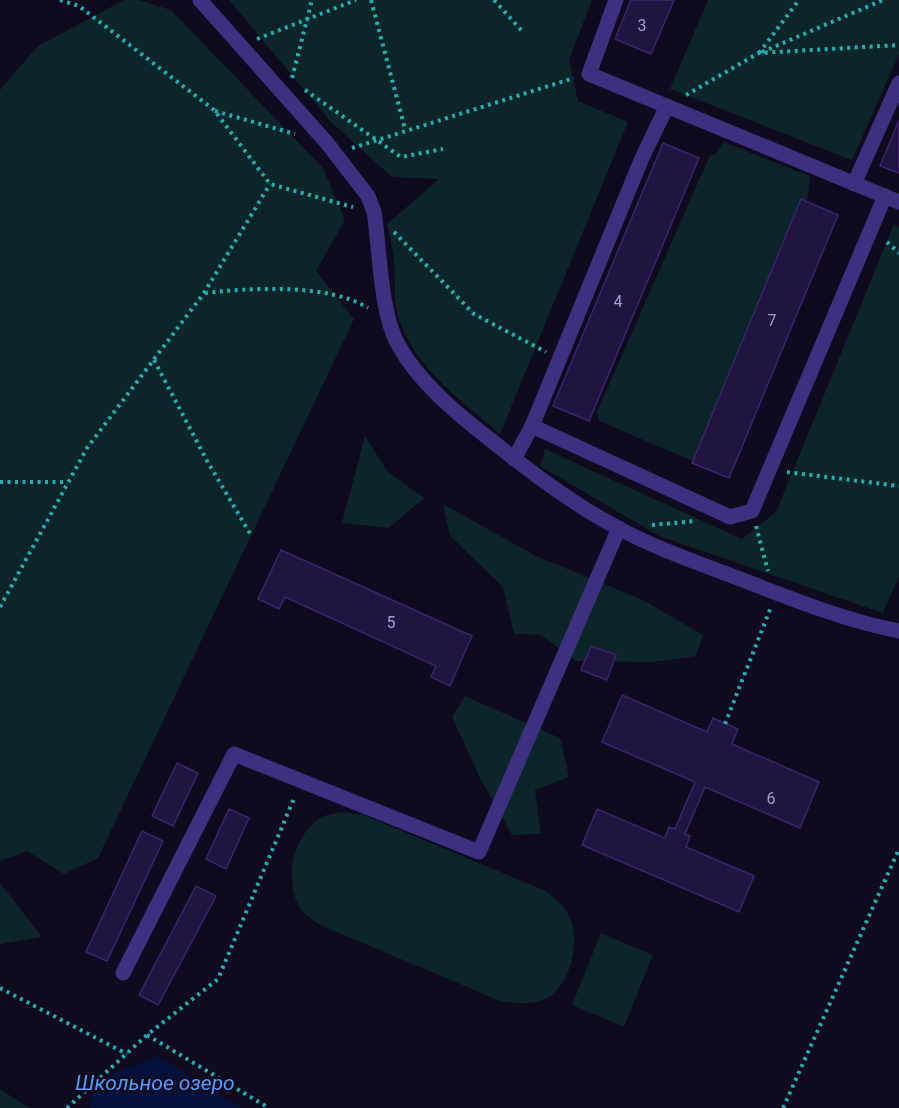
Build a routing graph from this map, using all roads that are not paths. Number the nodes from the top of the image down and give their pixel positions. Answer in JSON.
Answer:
{"nodes":[{"id":1,"x":200,"y":0,"type":"edge"},
{"id":2,"x":616,"y":0,"type":"edge"},
{"id":3,"x":899,"y":83,"type":"edge"},
{"id":4,"x":667,"y":106,"type":"junction"},
{"id":5,"x":854,"y":184,"type":"junction"},
{"id":6,"x":892,"y":199,"type":"edge"},
{"id":7,"x":532,"y":426,"type":"junction"},
{"id":8,"x":514,"y":459,"type":"junction"},
{"id":9,"x":619,"y":528,"type":"junction"},
{"id":10,"x":899,"y":632,"type":"edge"},
{"id":11,"x":123,"y":973,"type":"dead end"}],
"edges":[{"from":1,"to":8,"type":"street"},
{"from":2,"to":4,"type":"street"},
{"from":3,"to":5,"type":"street"},
{"from":4,"to":5,"type":"street"},
{"from":4,"to":7,"type":"street"},
{"from":5,"to":6,"type":"street"},
{"from":6,"to":7,"type":"street"},
{"from":7,"to":8,"type":"street"},
{"from":8,"to":9,"type":"street"},
{"from":9,"to":10,"type":"street"},
{"from":9,"to":11,"type":"street"}]}
